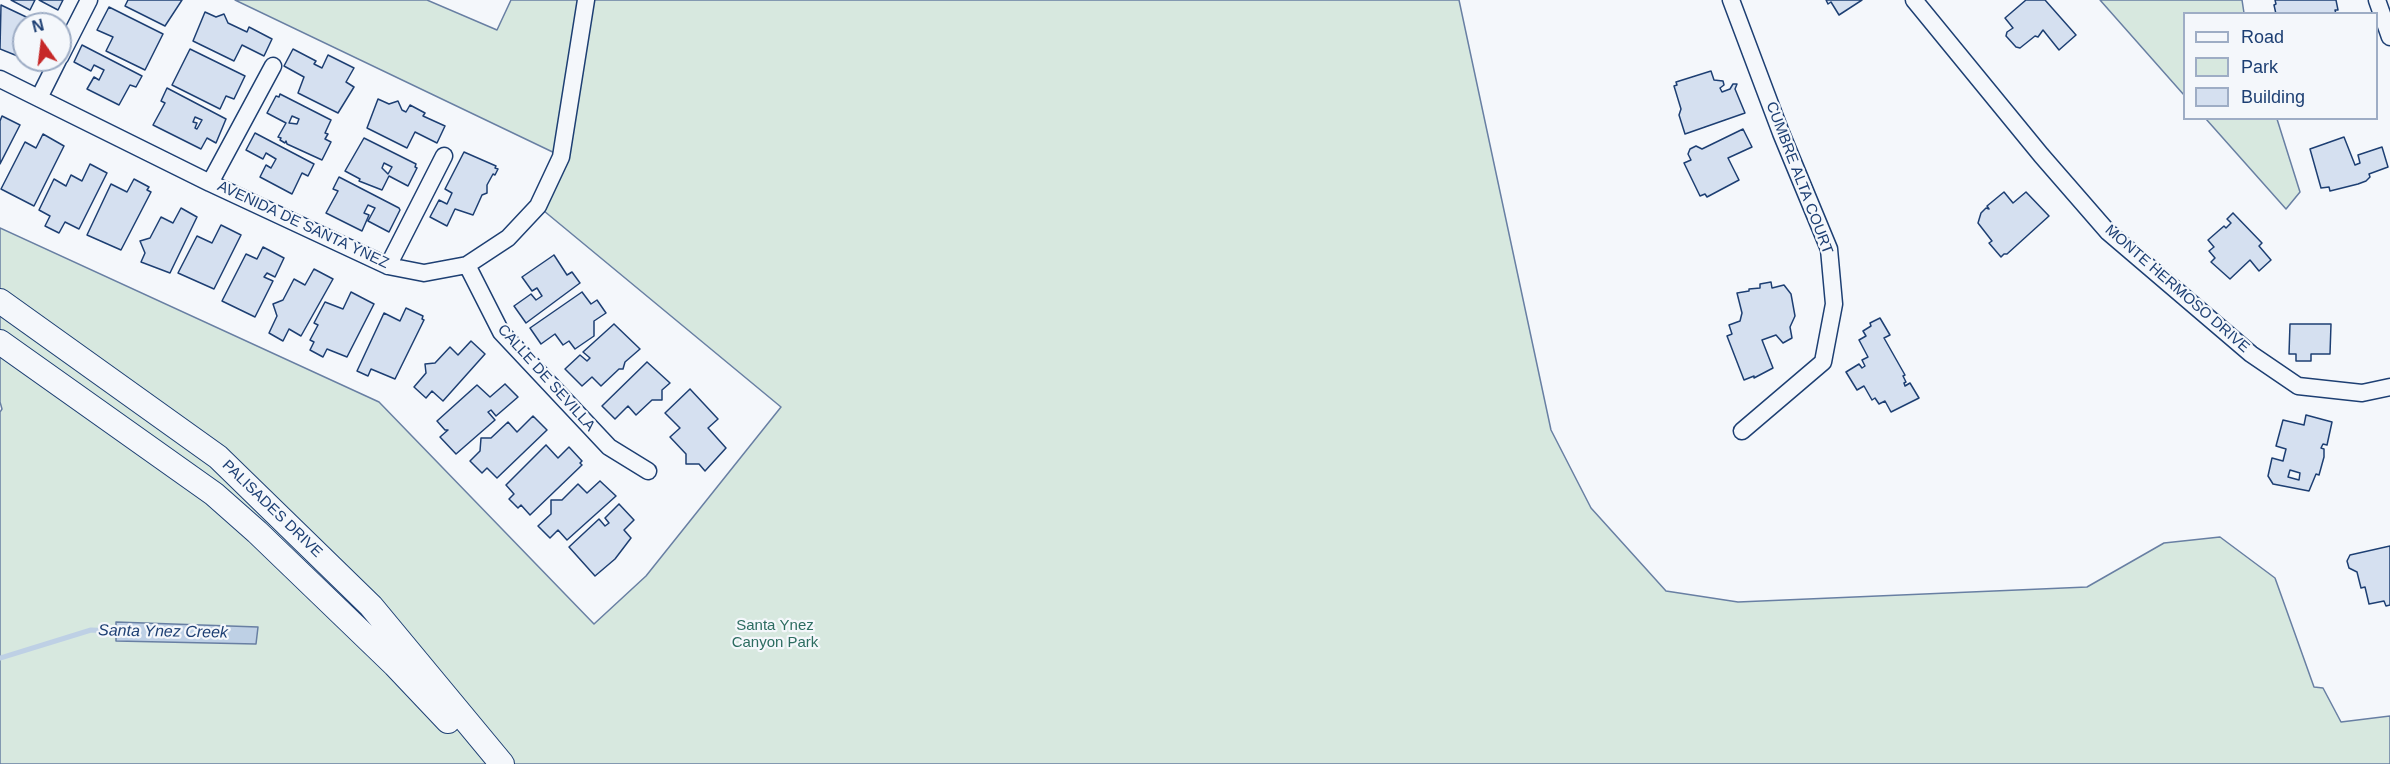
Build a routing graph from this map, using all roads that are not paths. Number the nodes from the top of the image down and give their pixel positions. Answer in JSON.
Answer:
{"nodes":[{"id":1,"x":89,"y":0,"type":"edge"},
{"id":2,"x":585,"y":0,"type":"edge"},
{"id":3,"x":1731,"y":0,"type":"edge"},
{"id":4,"x":1914,"y":0,"type":"edge"},
{"id":5,"x":2377,"y":0,"type":"edge"},
{"id":6,"x":72,"y":33,"type":"edge"},
{"id":7,"x":2390,"y":37,"type":"edge"},
{"id":8,"x":273,"y":66,"type":"dead end"},
{"id":9,"x":52,"y":72,"type":"edge"},
{"id":10,"x":0,"y":79,"type":"edge"},
{"id":11,"x":39,"y":98,"type":"junction"},
{"id":12,"x":444,"y":156,"type":"dead end"},
{"id":13,"x":210,"y":183,"type":"junction"},
{"id":14,"x":468,"y":265,"type":"junction"},
{"id":15,"x":388,"y":266,"type":"junction"},
{"id":16,"x":0,"y":301,"type":"edge"},
{"id":17,"x":0,"y":342,"type":"edge"},
{"id":18,"x":2390,"y":387,"type":"edge"},
{"id":19,"x":1742,"y":431,"type":"dead end"},
{"id":20,"x":648,"y":471,"type":"dead end"},
{"id":21,"x":488,"y":764,"type":"edge"},
{"id":22,"x":502,"y":764,"type":"edge"}],
"edges":[{"from":1,"to":6,"type":"street"},
{"from":2,"to":14,"type":"street","name":"AVENIDA DE SANTA YNEZ"},
{"from":3,"to":19,"type":"street","name":"CUMBRE ALTA COURT"},
{"from":4,"to":18,"type":"street","name":"MONTE HERMOSO DRIVE"},
{"from":5,"to":7,"type":"street"},
{"from":8,"to":13,"type":"street"},
{"from":9,"to":11,"type":"street"},
{"from":10,"to":11,"type":"street","name":"AVENIDA DE SANTA YNEZ"},
{"from":11,"to":13,"type":"street","name":"AVENIDA DE SANTA YNEZ"},
{"from":12,"to":15,"type":"street"},
{"from":13,"to":15,"type":"street","name":"AVENIDA DE SANTA YNEZ"},
{"from":14,"to":15,"type":"street","name":"AVENIDA DE SANTA YNEZ"},
{"from":14,"to":20,"type":"street","name":"CALLE DE SEVILLA"},
{"from":16,"to":22,"type":"street","name":"PALISADES DRIVE"},
{"from":17,"to":21,"type":"street","name":"PALISADES DRIVE"}]}
